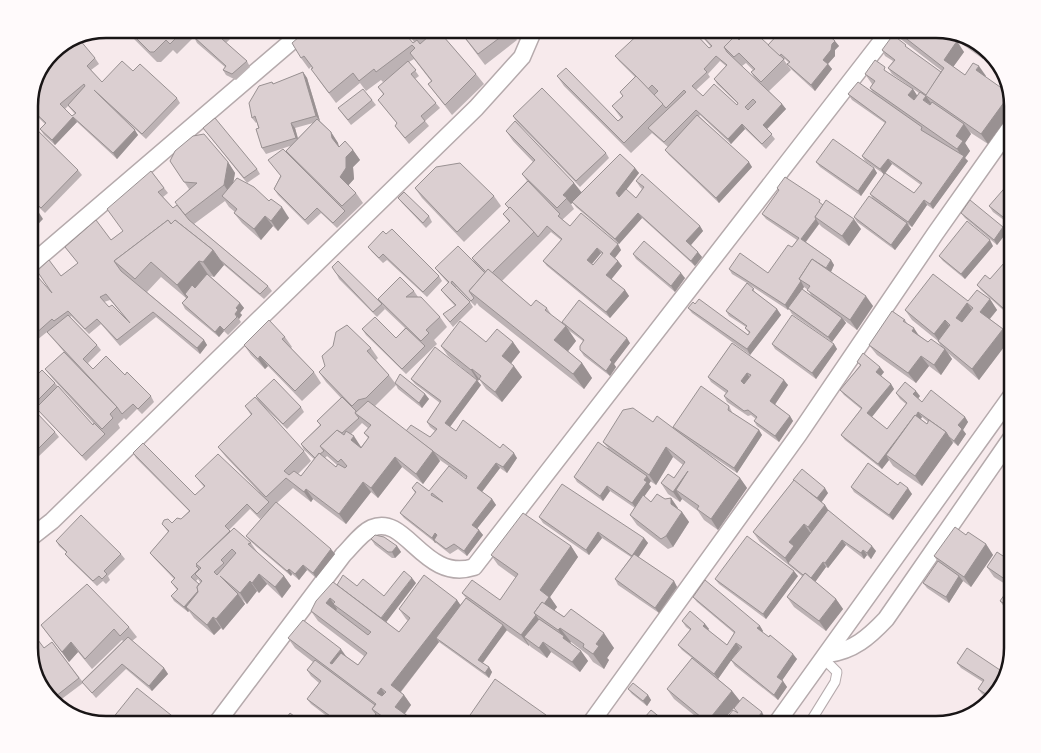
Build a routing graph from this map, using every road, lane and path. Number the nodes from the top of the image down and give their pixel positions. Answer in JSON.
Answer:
{"nodes":[{"id":1,"x":295,"y":38,"type":"edge"},
{"id":2,"x":530,"y":38,"type":"edge"},
{"id":3,"x":884,"y":38,"type":"edge"},
{"id":4,"x":1004,"y":136,"type":"edge"},
{"id":5,"x":38,"y":258,"type":"edge"},
{"id":6,"x":1004,"y":406,"type":"edge"},
{"id":7,"x":1004,"y":448,"type":"edge"},
{"id":8,"x":38,"y":532,"type":"edge"},
{"id":9,"x":826,"y":656,"type":"junction"},
{"id":10,"x":222,"y":716,"type":"edge"},
{"id":11,"x":596,"y":716,"type":"edge"},
{"id":12,"x":782,"y":716,"type":"edge"},
{"id":13,"x":814,"y":716,"type":"edge"}],
"edges":[{"from":1,"to":5,"type":"street"},
{"from":2,"to":8,"type":"street"},
{"from":3,"to":10,"type":"street"},
{"from":4,"to":11,"type":"street"},
{"from":6,"to":9,"type":"street"},
{"from":7,"to":9,"type":"street"},
{"from":9,"to":12,"type":"street"},
{"from":9,"to":13,"type":"lane"}]}
